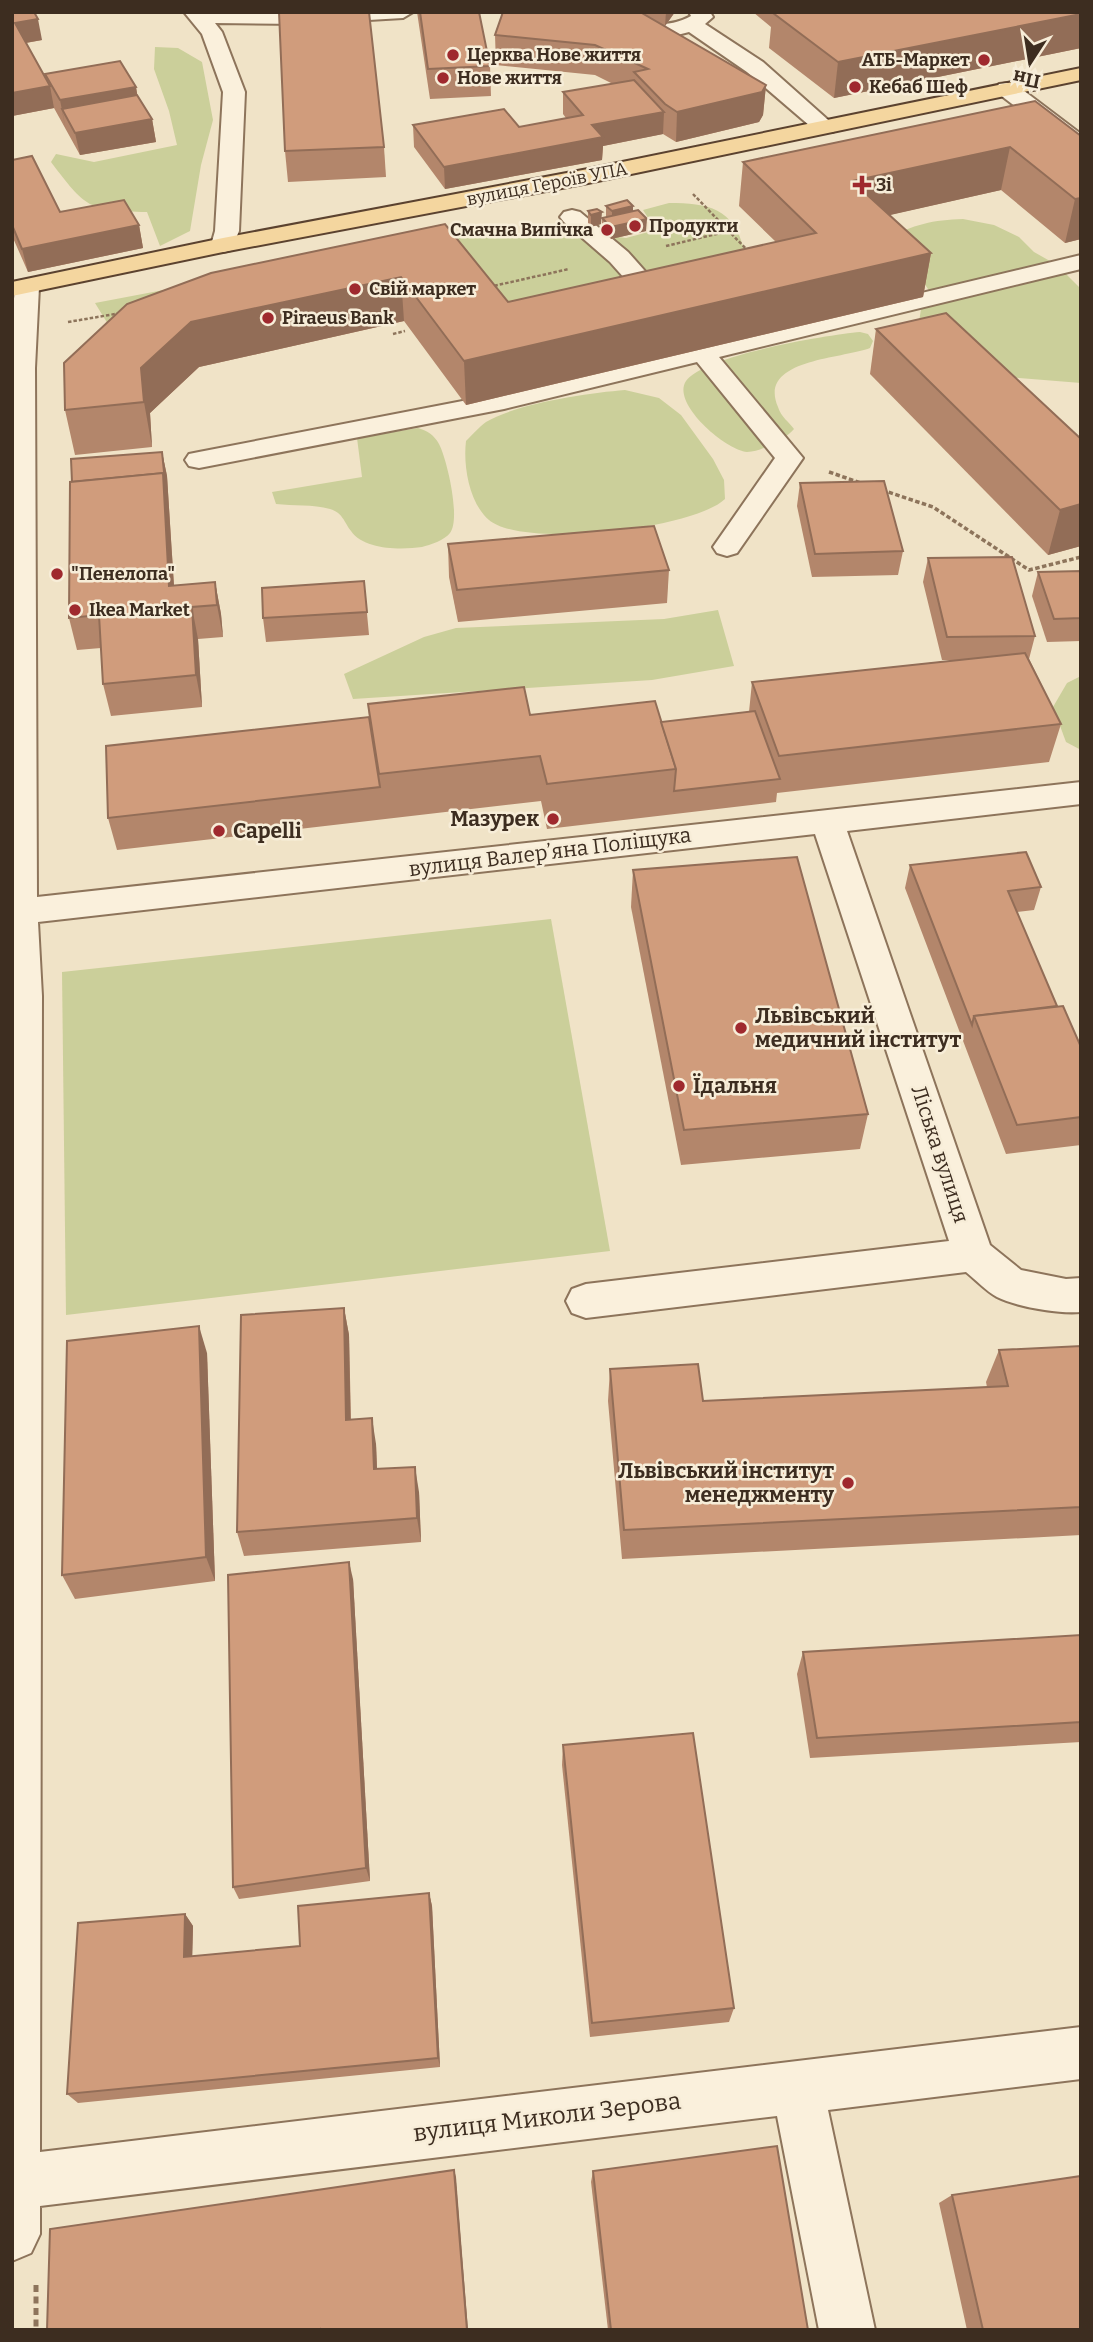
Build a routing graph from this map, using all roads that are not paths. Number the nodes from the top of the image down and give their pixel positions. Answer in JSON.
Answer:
{"nodes":[{"id":1,"x":403,"y":12,"type":"edge"},
{"id":2,"x":539,"y":12,"type":"edge"},
{"id":3,"x":199,"y":13,"type":"edge"},
{"id":4,"x":695,"y":18,"type":"edge"},
{"id":5,"x":1081,"y":74,"type":"edge"},
{"id":6,"x":1007,"y":89,"type":"junction"},
{"id":7,"x":825,"y":127,"type":"junction"},
{"id":8,"x":1081,"y":145,"type":"edge"},
{"id":9,"x":572,"y":217,"type":"dead end"},
{"id":10,"x":223,"y":245,"type":"junction"},
{"id":11,"x":1081,"y":262,"type":"edge"},
{"id":12,"x":19,"y":288,"type":"edge"},
{"id":13,"x":667,"y":311,"type":"edge"},
{"id":14,"x":702,"y":352,"type":"junction"},
{"id":15,"x":199,"y":460,"type":"dead end"},
{"id":16,"x":727,"y":547,"type":"dead end"},
{"id":17,"x":1081,"y":793,"type":"edge"},
{"id":18,"x":826,"y":821,"type":"junction"},
{"id":19,"x":16,"y":912,"type":"edge"},
{"id":20,"x":973,"y":1255,"type":"junction"},
{"id":21,"x":1081,"y":1295,"type":"edge"},
{"id":22,"x":586,"y":1301,"type":"dead end"},
{"id":23,"x":17,"y":1352,"type":"edge"},
{"id":24,"x":15,"y":1432,"type":"edge"},
{"id":25,"x":14,"y":1769,"type":"edge"},
{"id":26,"x":1081,"y":2053,"type":"edge"},
{"id":27,"x":797,"y":2086,"type":"junction"},
{"id":28,"x":13,"y":2179,"type":"edge"},
{"id":29,"x":12,"y":2234,"type":"edge"},
{"id":30,"x":848,"y":2330,"type":"edge"}],
"edges":[{"from":1,"to":3,"type":"street"},
{"from":2,"to":4,"type":"street"},
{"from":3,"to":10,"type":"street"},
{"from":4,"to":7,"type":"street"},
{"from":5,"to":6,"type":"main road","name":"вулиця Героїв УПА"},
{"from":6,"to":7,"type":"main road","name":"вулиця Героїв УПА"},
{"from":6,"to":8,"type":"street"},
{"from":7,"to":10,"type":"main road","name":"вулиця Героїв УПА"},
{"from":9,"to":13,"type":"street"},
{"from":10,"to":12,"type":"main road","name":"вулиця Героїв УПА"},
{"from":11,"to":14,"type":"street"},
{"from":12,"to":19,"type":"street"},
{"from":14,"to":15,"type":"street"},
{"from":14,"to":16,"type":"street"},
{"from":17,"to":18,"type":"street","name":"вулиця Валерʼяна Поліщука"},
{"from":18,"to":19,"type":"street","name":"вулиця Валерʼяна Поліщука"},
{"from":18,"to":20,"type":"street","name":"Ліська вулиця"},
{"from":19,"to":23,"type":"street"},
{"from":20,"to":21,"type":"street"},
{"from":20,"to":22,"type":"street"},
{"from":23,"to":24,"type":"street"},
{"from":24,"to":25,"type":"street"},
{"from":25,"to":28,"type":"street"},
{"from":26,"to":27,"type":"street","name":"вулиця Миколи Зерова"},
{"from":27,"to":28,"type":"street","name":"вулиця Миколи Зерова"},
{"from":27,"to":30,"type":"street"},
{"from":28,"to":29,"type":"street"}]}
